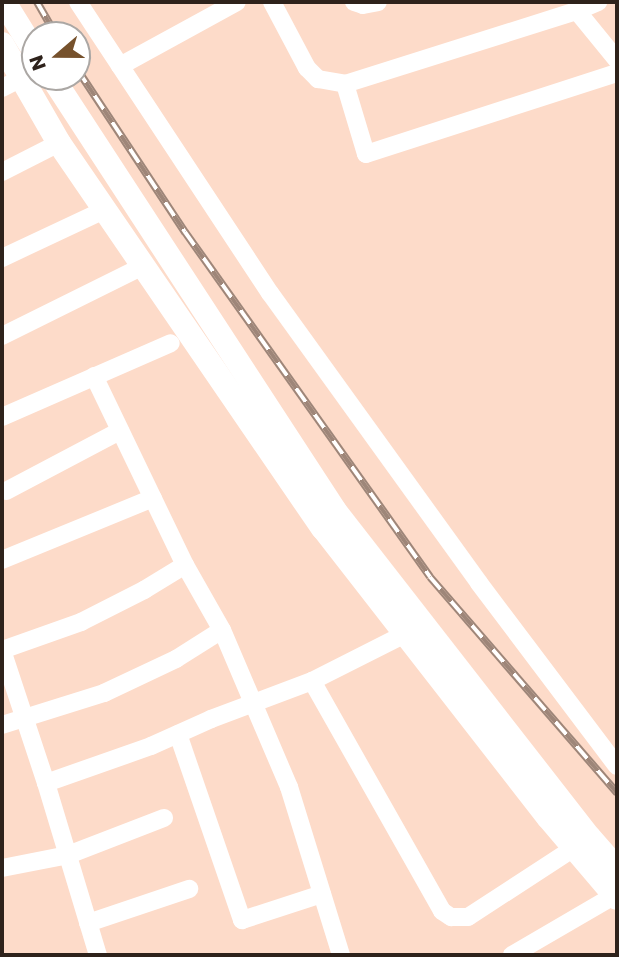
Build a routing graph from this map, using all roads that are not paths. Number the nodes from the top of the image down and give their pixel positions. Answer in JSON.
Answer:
{"nodes":[{"id":1,"x":4,"y":2,"type":"edge"},
{"id":2,"x":78,"y":2,"type":"edge"},
{"id":3,"x":272,"y":2,"type":"edge"},
{"id":4,"x":354,"y":2,"type":"edge"},
{"id":5,"x":377,"y":2,"type":"edge"},
{"id":6,"x":598,"y":2,"type":"edge"},
{"id":7,"x":231,"y":3,"type":"edge"},
{"id":8,"x":576,"y":11,"type":"junction"},
{"id":9,"x":21,"y":29,"type":"edge"},
{"id":10,"x":2,"y":44,"type":"edge"},
{"id":11,"x":617,"y":60,"type":"edge"},
{"id":12,"x":120,"y":66,"type":"junction"},
{"id":13,"x":617,"y":73,"type":"edge"},
{"id":14,"x":12,"y":83,"type":"edge"},
{"id":15,"x":345,"y":84,"type":"junction"},
{"id":16,"x":60,"y":91,"type":"edge"},
{"id":17,"x":59,"y":143,"type":"junction"},
{"id":18,"x":2,"y":172,"type":"edge"},
{"id":19,"x":106,"y":209,"type":"junction"},
{"id":20,"x":2,"y":258,"type":"edge"},
{"id":21,"x":142,"y":266,"type":"junction"},
{"id":22,"x":2,"y":336,"type":"edge"},
{"id":23,"x":170,"y":343,"type":"dead end"},
{"id":24,"x":94,"y":376,"type":"junction"},
{"id":25,"x":2,"y":417,"type":"edge"},
{"id":26,"x":120,"y":431,"type":"junction"},
{"id":27,"x":6,"y":491,"type":"dead end"},
{"id":28,"x":153,"y":498,"type":"junction"},
{"id":29,"x":2,"y":560,"type":"edge"},
{"id":30,"x":185,"y":565,"type":"junction"},
{"id":31,"x":222,"y":630,"type":"junction"},
{"id":32,"x":405,"y":634,"type":"junction"},
{"id":33,"x":2,"y":650,"type":"edge"},
{"id":34,"x":312,"y":681,"type":"junction"},
{"id":35,"x":252,"y":705,"type":"junction"},
{"id":36,"x":24,"y":717,"type":"junction"},
{"id":37,"x":2,"y":725,"type":"edge"},
{"id":38,"x":178,"y":734,"type":"junction"},
{"id":39,"x":616,"y":764,"type":"edge"},
{"id":40,"x":46,"y":783,"type":"junction"},
{"id":41,"x":164,"y":818,"type":"dead end"},
{"id":42,"x":574,"y":848,"type":"junction"},
{"id":43,"x":68,"y":855,"type":"junction"},
{"id":44,"x":2,"y":868,"type":"edge"},
{"id":45,"x":617,"y":869,"type":"edge"},
{"id":46,"x":189,"y":890,"type":"dead end"},
{"id":47,"x":322,"y":894,"type":"junction"},
{"id":48,"x":616,"y":896,"type":"edge"},
{"id":49,"x":88,"y":923,"type":"junction"},
{"id":50,"x":98,"y":955,"type":"edge"},
{"id":51,"x":341,"y":955,"type":"edge"},
{"id":52,"x":512,"y":955,"type":"edge"}],
"edges":[{"from":1,"to":9,"type":"street"},
{"from":2,"to":12,"type":"street"},
{"from":3,"to":15,"type":"street"},
{"from":4,"to":5,"type":"street"},
{"from":6,"to":8,"type":"street"},
{"from":7,"to":12,"type":"street"},
{"from":8,"to":11,"type":"street"},
{"from":8,"to":15,"type":"street"},
{"from":10,"to":14,"type":"street"},
{"from":12,"to":39,"type":"street"},
{"from":13,"to":15,"type":"street"},
{"from":14,"to":17,"type":"street"},
{"from":16,"to":45,"type":"street"},
{"from":17,"to":18,"type":"street"},
{"from":17,"to":19,"type":"street"},
{"from":19,"to":20,"type":"street"},
{"from":19,"to":21,"type":"street"},
{"from":21,"to":22,"type":"street"},
{"from":21,"to":32,"type":"street"},
{"from":23,"to":24,"type":"street"},
{"from":24,"to":25,"type":"street"},
{"from":24,"to":26,"type":"street"},
{"from":26,"to":27,"type":"street"},
{"from":26,"to":28,"type":"street"},
{"from":28,"to":29,"type":"street"},
{"from":28,"to":30,"type":"street"},
{"from":30,"to":31,"type":"street"},
{"from":30,"to":33,"type":"street"},
{"from":31,"to":35,"type":"street"},
{"from":31,"to":36,"type":"street"},
{"from":32,"to":34,"type":"street"},
{"from":32,"to":42,"type":"street"},
{"from":33,"to":36,"type":"street"},
{"from":34,"to":35,"type":"street"},
{"from":34,"to":42,"type":"street"},
{"from":35,"to":38,"type":"street"},
{"from":35,"to":47,"type":"street"},
{"from":36,"to":37,"type":"street"},
{"from":36,"to":40,"type":"street"},
{"from":38,"to":40,"type":"street"},
{"from":38,"to":47,"type":"street"},
{"from":40,"to":43,"type":"street"},
{"from":41,"to":43,"type":"street"},
{"from":42,"to":48,"type":"street"},
{"from":43,"to":44,"type":"street"},
{"from":43,"to":49,"type":"street"},
{"from":46,"to":49,"type":"street"},
{"from":47,"to":51,"type":"street"},
{"from":48,"to":52,"type":"street"},
{"from":49,"to":50,"type":"street"}]}
